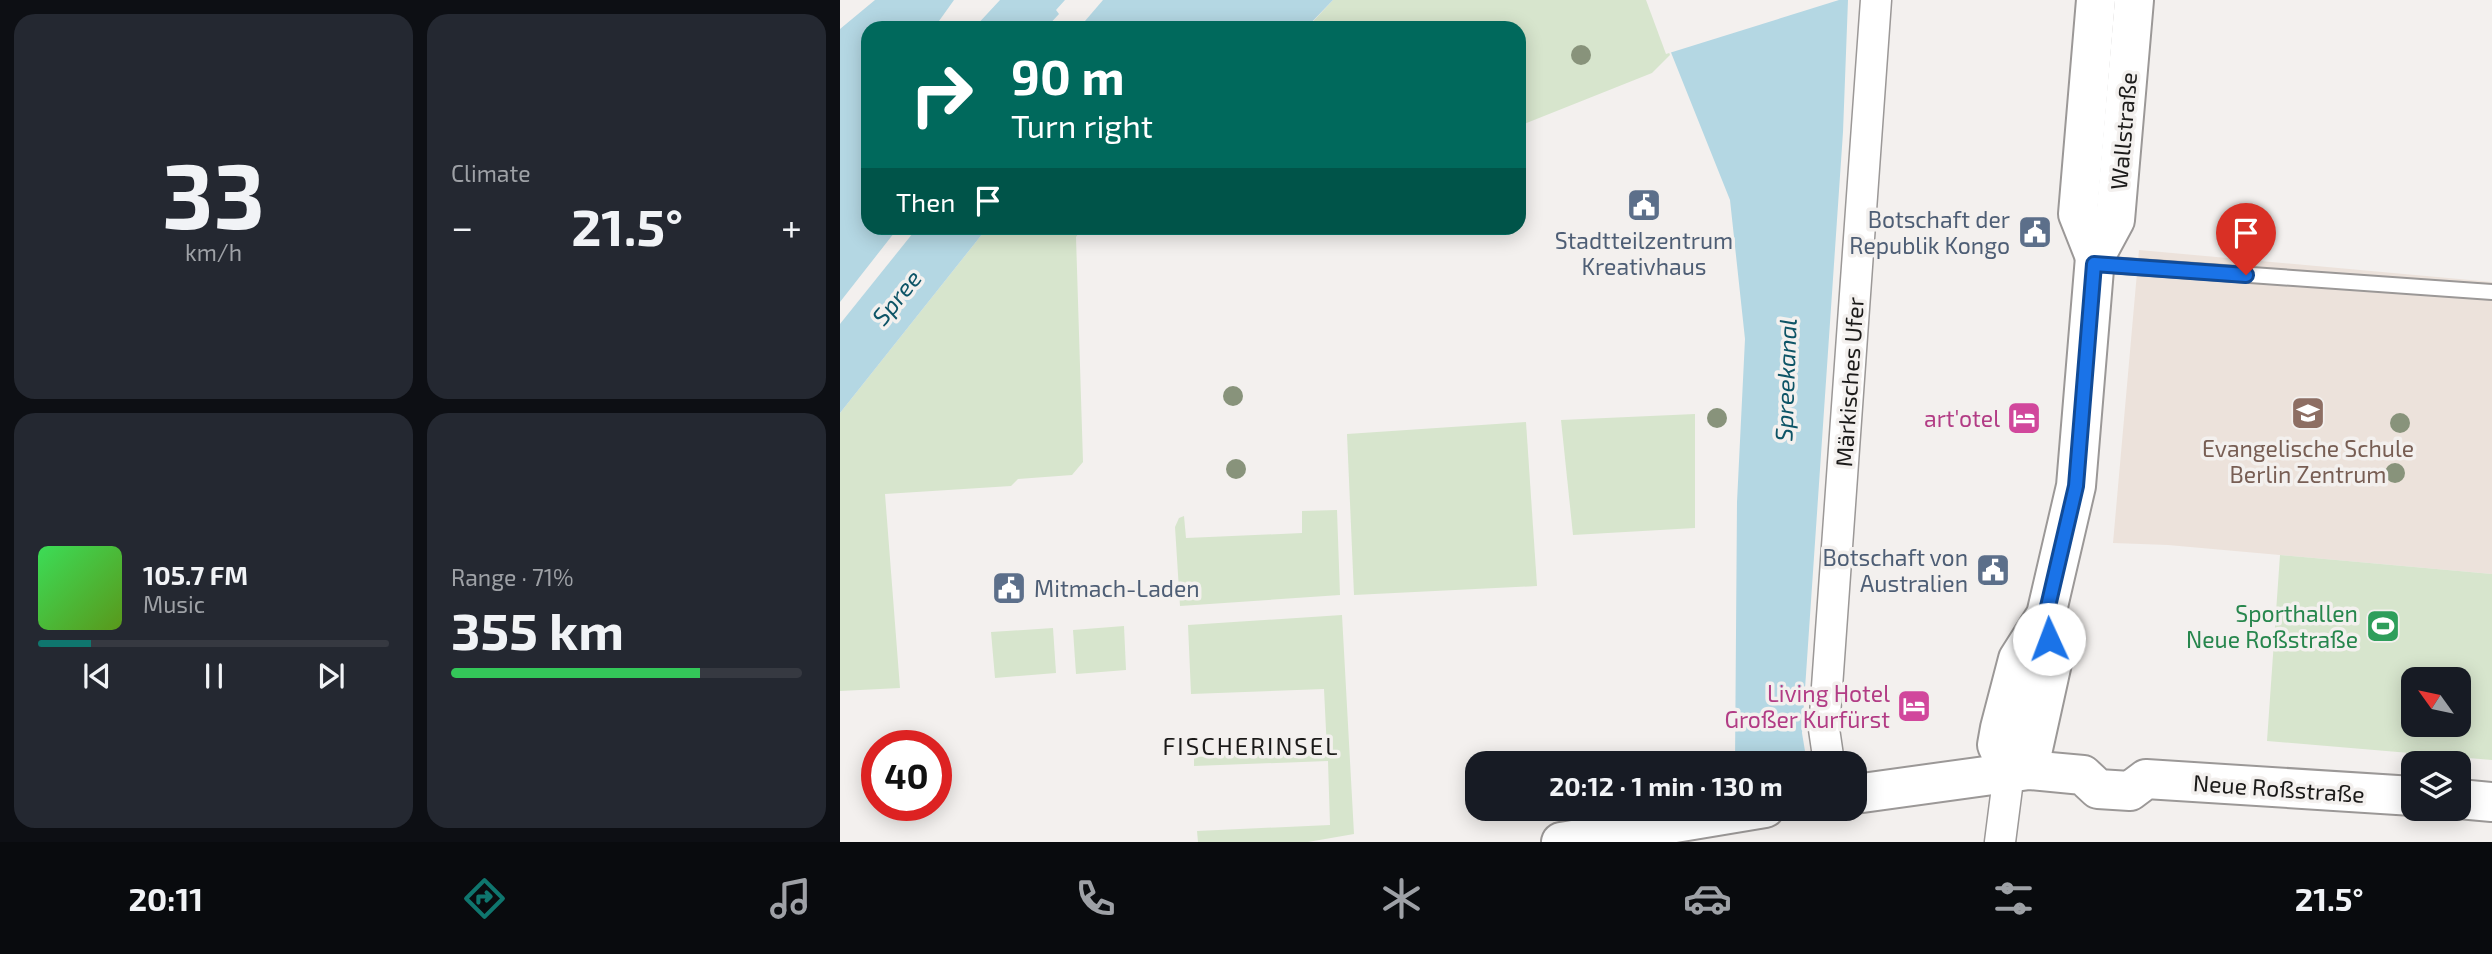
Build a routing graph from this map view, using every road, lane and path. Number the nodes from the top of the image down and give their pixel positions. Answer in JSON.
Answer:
{"nodes":[{"id":1,"x":1876,"y":0,"type":"edge"},
{"id":2,"x":2096,"y":0,"type":"edge"},
{"id":3,"x":2134,"y":0,"type":"edge"},
{"id":4,"x":2094,"y":260,"type":"junction"},
{"id":5,"x":2492,"y":292,"type":"edge"},
{"id":6,"x":1827,"y":751,"type":"edge"},
{"id":7,"x":2009,"y":772,"type":"junction"},
{"id":8,"x":1867,"y":792,"type":"edge"},
{"id":9,"x":2401,"y":795,"type":"edge"},
{"id":10,"x":2471,"y":800,"type":"edge"},
{"id":11,"x":2492,"y":802,"type":"edge"},
{"id":12,"x":1688,"y":821,"type":"edge"},
{"id":13,"x":1561,"y":842,"type":"edge"},
{"id":14,"x":2000,"y":842,"type":"edge"}],
"edges":[{"from":1,"to":6,"type":"street","name":"Märkisches Ufer"},
{"from":2,"to":4,"type":"street","name":"Wallstraße"},
{"from":3,"to":4,"type":"street","name":"Wallstraße"},
{"from":4,"to":5,"type":"lane"},
{"from":4,"to":7,"type":"street","name":"Wallstraße"},
{"from":7,"to":8,"type":"street","name":"Neue Roßstraße"},
{"from":7,"to":9,"type":"street","name":"Neue Roßstraße"},
{"from":7,"to":14,"type":"street"},
{"from":10,"to":11,"type":"street"},
{"from":12,"to":13,"type":"street"}]}
